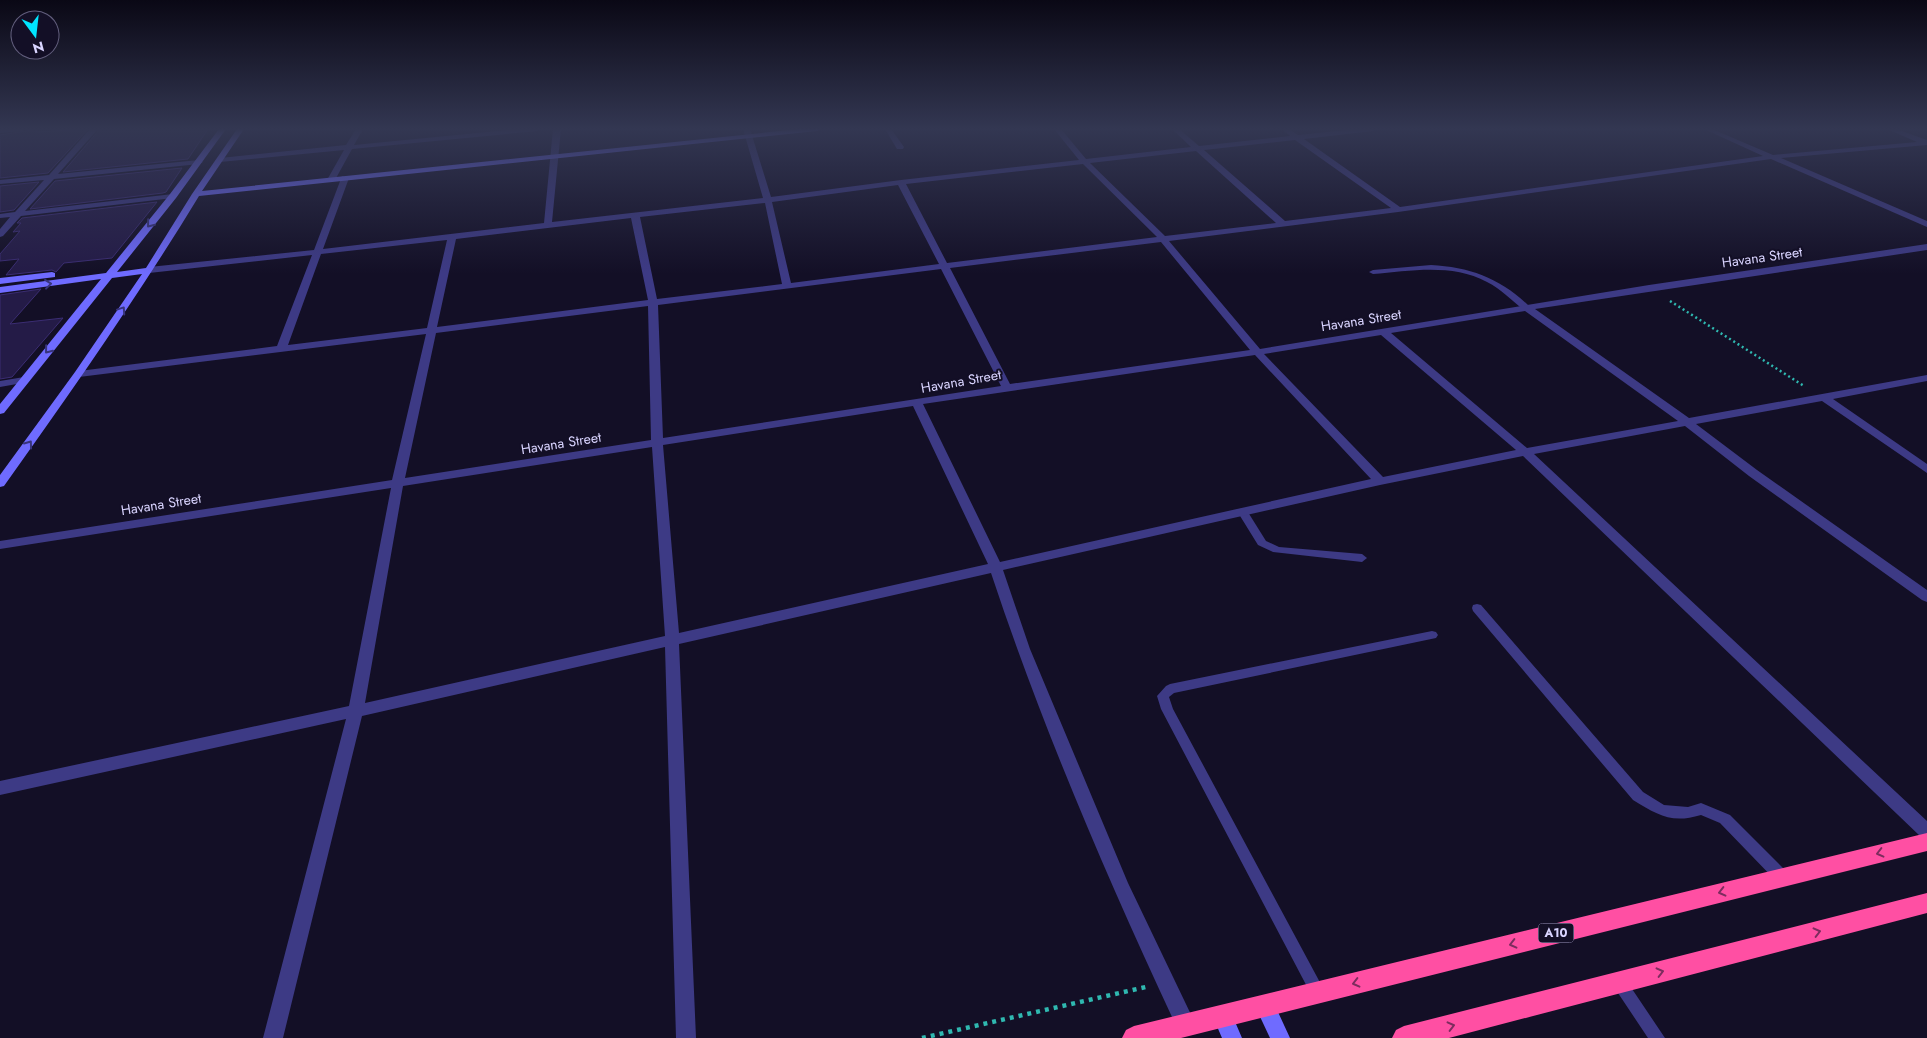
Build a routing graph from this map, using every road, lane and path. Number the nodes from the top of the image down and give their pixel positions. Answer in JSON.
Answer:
{"nodes":[{"id":1,"x":48,"y":177,"type":"edge"},
{"id":2,"x":53,"y":177,"type":"edge"},
{"id":3,"x":187,"y":177,"type":"edge"},
{"id":4,"x":208,"y":177,"type":"edge"},
{"id":5,"x":352,"y":177,"type":"edge"},
{"id":6,"x":552,"y":177,"type":"edge"},
{"id":7,"x":761,"y":177,"type":"edge"},
{"id":8,"x":942,"y":177,"type":"edge"},
{"id":9,"x":1101,"y":177,"type":"edge"},
{"id":10,"x":1231,"y":177,"type":"edge"},
{"id":11,"x":1352,"y":177,"type":"edge"},
{"id":12,"x":1627,"y":177,"type":"edge"},
{"id":13,"x":1819,"y":177,"type":"edge"},
{"id":14,"x":346,"y":178,"type":"junction"},
{"id":15,"x":331,"y":180,"type":"joint"},
{"id":16,"x":0,"y":182,"type":"edge"},
{"id":17,"x":902,"y":182,"type":"junction"},
{"id":18,"x":196,"y":194,"type":"junction"},
{"id":19,"x":173,"y":196,"type":"junction"},
{"id":20,"x":768,"y":200,"type":"junction"},
{"id":21,"x":1398,"y":210,"type":"junction"},
{"id":22,"x":18,"y":214,"type":"junction"},
{"id":23,"x":635,"y":215,"type":"junction"},
{"id":24,"x":0,"y":216,"type":"edge"},
{"id":25,"x":1283,"y":224,"type":"junction"},
{"id":26,"x":1927,"y":224,"type":"edge"},
{"id":27,"x":548,"y":225,"type":"junction"},
{"id":28,"x":0,"y":234,"type":"edge"},
{"id":29,"x":452,"y":236,"type":"junction"},
{"id":30,"x":1163,"y":239,"type":"junction"},
{"id":31,"x":1927,"y":248,"type":"edge"},
{"id":32,"x":316,"y":252,"type":"junction"},
{"id":33,"x":944,"y":267,"type":"junction"},
{"id":34,"x":114,"y":268,"type":"junction"},
{"id":35,"x":149,"y":270,"type":"junction"},
{"id":36,"x":1373,"y":272,"type":"dead end"},
{"id":37,"x":108,"y":277,"type":"junction"},
{"id":38,"x":0,"y":281,"type":"edge"},
{"id":39,"x":787,"y":287,"type":"junction"},
{"id":40,"x":1649,"y":288,"type":"junction"},
{"id":41,"x":0,"y":290,"type":"edge"},
{"id":42,"x":653,"y":304,"type":"junction"},
{"id":43,"x":1527,"y":308,"type":"junction"},
{"id":44,"x":431,"y":331,"type":"junction"},
{"id":45,"x":1383,"y":331,"type":"junction"},
{"id":46,"x":280,"y":349,"type":"junction"},
{"id":47,"x":1257,"y":352,"type":"junction"},
{"id":48,"x":79,"y":374,"type":"junction"},
{"id":49,"x":1927,"y":378,"type":"edge"},
{"id":50,"x":24,"y":380,"type":"junction"},
{"id":51,"x":0,"y":384,"type":"edge"},
{"id":52,"x":1007,"y":388,"type":"junction"},
{"id":53,"x":1822,"y":396,"type":"junction"},
{"id":54,"x":917,"y":404,"type":"junction"},
{"id":55,"x":0,"y":411,"type":"edge"},
{"id":56,"x":1687,"y":422,"type":"junction"},
{"id":57,"x":657,"y":443,"type":"junction"},
{"id":58,"x":1524,"y":452,"type":"junction"},
{"id":59,"x":1927,"y":469,"type":"edge"},
{"id":60,"x":1380,"y":481,"type":"junction"},
{"id":61,"x":398,"y":482,"type":"junction"},
{"id":62,"x":0,"y":483,"type":"edge"},
{"id":63,"x":1242,"y":511,"type":"junction"},
{"id":64,"x":0,"y":545,"type":"edge"},
{"id":65,"x":1362,"y":558,"type":"dead end"},
{"id":66,"x":995,"y":566,"type":"junction"},
{"id":67,"x":1927,"y":597,"type":"edge"},
{"id":68,"x":1477,"y":608,"type":"dead end"},
{"id":69,"x":1432,"y":635,"type":"dead end"},
{"id":70,"x":672,"y":639,"type":"junction"},
{"id":71,"x":356,"y":711,"type":"junction"},
{"id":72,"x":0,"y":788,"type":"edge"},
{"id":73,"x":1927,"y":832,"type":"edge"},
{"id":74,"x":1927,"y":842,"type":"edge"},
{"id":75,"x":1782,"y":878,"type":"junction"},
{"id":76,"x":1927,"y":903,"type":"edge"},
{"id":77,"x":1166,"y":982,"type":"junction"},
{"id":78,"x":1619,"y":982,"type":"junction"},
{"id":79,"x":1318,"y":992,"type":"junction"},
{"id":80,"x":1266,"y":1006,"type":"junction"},
{"id":81,"x":1223,"y":1017,"type":"junction"},
{"id":82,"x":1186,"y":1025,"type":"junction"},
{"id":83,"x":273,"y":1038,"type":"edge"},
{"id":84,"x":686,"y":1038,"type":"edge"},
{"id":85,"x":922,"y":1038,"type":"edge"},
{"id":86,"x":1134,"y":1038,"type":"edge"},
{"id":87,"x":1232,"y":1038,"type":"edge"},
{"id":88,"x":1280,"y":1038,"type":"edge"},
{"id":89,"x":1404,"y":1038,"type":"edge"},
{"id":90,"x":1657,"y":1038,"type":"edge"}],
"edges":[{"from":1,"to":16,"type":"street"},
{"from":2,"to":22,"type":"street"},
{"from":3,"to":19,"type":"main road"},
{"from":4,"to":18,"type":"main road"},
{"from":5,"to":14,"type":"main road"},
{"from":6,"to":27,"type":"street"},
{"from":7,"to":20,"type":"street"},
{"from":8,"to":17,"type":"street"},
{"from":9,"to":30,"type":"street"},
{"from":10,"to":25,"type":"street"},
{"from":11,"to":21,"type":"street"},
{"from":12,"to":21,"type":"street"},
{"from":13,"to":26,"type":"street"},
{"from":14,"to":15,"type":"main road"},
{"from":14,"to":32,"type":"street"},
{"from":15,"to":18,"type":"main road"},
{"from":17,"to":20,"type":"street"},
{"from":17,"to":33,"type":"street"},
{"from":18,"to":35,"type":"main road"},
{"from":19,"to":22,"type":"street"},
{"from":19,"to":34,"type":"main road","one_way":true},
{"from":20,"to":23,"type":"street"},
{"from":20,"to":39,"type":"street"},
{"from":21,"to":25,"type":"street"},
{"from":22,"to":24,"type":"street"},
{"from":22,"to":28,"type":"street"},
{"from":23,"to":27,"type":"street"},
{"from":23,"to":42,"type":"street"},
{"from":25,"to":30,"type":"street"},
{"from":27,"to":29,"type":"street"},
{"from":29,"to":32,"type":"street"},
{"from":29,"to":44,"type":"street"},
{"from":30,"to":33,"type":"street"},
{"from":30,"to":47,"type":"street"},
{"from":31,"to":40,"type":"street","name":"Havana Street"},
{"from":32,"to":35,"type":"street"},
{"from":32,"to":46,"type":"street"},
{"from":33,"to":39,"type":"street"},
{"from":33,"to":52,"type":"street"},
{"from":34,"to":35,"type":"main road"},
{"from":34,"to":37,"type":"main road"},
{"from":34,"to":38,"type":"main road"},
{"from":35,"to":37,"type":"main road"},
{"from":48,"to":35,"type":"main road","one_way":true},
{"from":36,"to":43,"type":"lane"},
{"from":41,"to":37,"type":"main road","one_way":true},
{"from":37,"to":50,"type":"main road","one_way":true},
{"from":39,"to":42,"type":"street"},
{"from":40,"to":43,"type":"street","name":"Havana Street"},
{"from":40,"to":53,"type":"path"},
{"from":42,"to":44,"type":"street"},
{"from":42,"to":57,"type":"street"},
{"from":43,"to":45,"type":"street","name":"Havana Street"},
{"from":43,"to":56,"type":"street"},
{"from":44,"to":46,"type":"street"},
{"from":44,"to":61,"type":"street"},
{"from":45,"to":47,"type":"street","name":"Havana Street"},
{"from":45,"to":58,"type":"street"},
{"from":46,"to":48,"type":"street"},
{"from":47,"to":52,"type":"street","name":"Havana Street"},
{"from":47,"to":60,"type":"street"},
{"from":62,"to":48,"type":"main road","one_way":true},
{"from":49,"to":53,"type":"street"},
{"from":50,"to":51,"type":"street"},
{"from":50,"to":55,"type":"main road"},
{"from":52,"to":54,"type":"street","name":"Havana Street"},
{"from":53,"to":56,"type":"street"},
{"from":53,"to":59,"type":"street"},
{"from":54,"to":57,"type":"street","name":"Havana Street"},
{"from":54,"to":66,"type":"street"},
{"from":56,"to":58,"type":"street"},
{"from":56,"to":67,"type":"street"},
{"from":57,"to":61,"type":"street","name":"Havana Street"},
{"from":57,"to":70,"type":"street"},
{"from":58,"to":60,"type":"street"},
{"from":58,"to":73,"type":"street"},
{"from":60,"to":63,"type":"street"},
{"from":61,"to":64,"type":"street","name":"Havana Street"},
{"from":61,"to":71,"type":"street"},
{"from":63,"to":65,"type":"lane"},
{"from":63,"to":66,"type":"street"},
{"from":66,"to":70,"type":"street"},
{"from":66,"to":77,"type":"street"},
{"from":68,"to":75,"type":"lane"},
{"from":69,"to":79,"type":"lane"},
{"from":70,"to":71,"type":"street"},
{"from":70,"to":84,"type":"street"},
{"from":71,"to":72,"type":"street"},
{"from":71,"to":83,"type":"street"},
{"from":74,"to":75,"type":"highway","number":"A10","one_way":true},
{"from":75,"to":79,"type":"highway","number":"A10","one_way":true},
{"from":78,"to":76,"type":"highway","one_way":true},
{"from":77,"to":82,"type":"street"},
{"from":77,"to":85,"type":"path"},
{"from":89,"to":78,"type":"highway","one_way":true},
{"from":78,"to":90,"type":"lane"},
{"from":79,"to":80,"type":"highway","number":"A10"},
{"from":80,"to":81,"type":"highway","number":"A10"},
{"from":80,"to":88,"type":"main road"},
{"from":81,"to":82,"type":"highway","number":"A10"},
{"from":81,"to":87,"type":"main road"},
{"from":82,"to":86,"type":"highway","number":"A10"}]}
